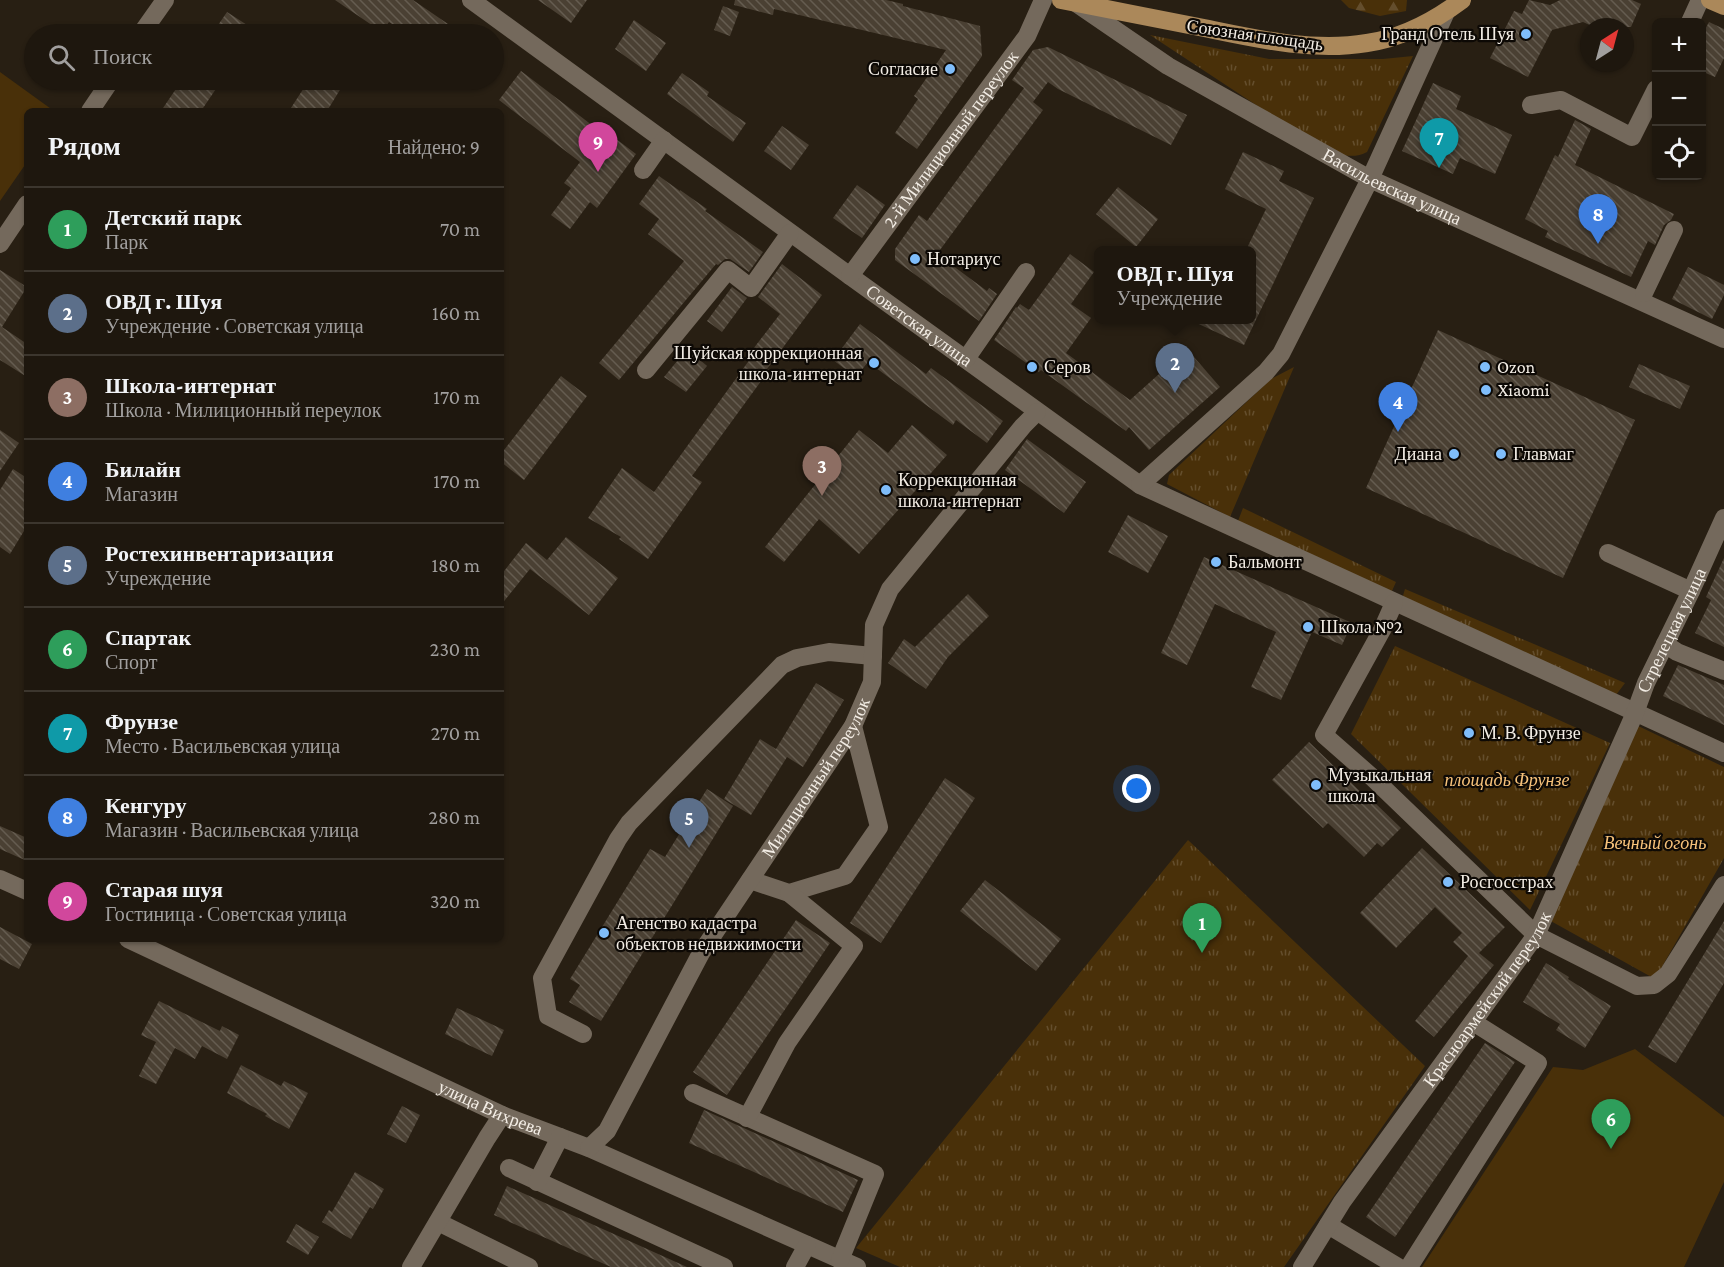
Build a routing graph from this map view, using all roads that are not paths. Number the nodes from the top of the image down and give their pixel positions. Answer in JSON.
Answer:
{"nodes":[{"id":1,"x":165,"y":0,"type":"edge"},
{"id":2,"x":471,"y":0,"type":"edge"},
{"id":3,"x":1043,"y":0,"type":"edge"},
{"id":4,"x":1462,"y":0,"type":"edge"},
{"id":5,"x":1700,"y":0,"type":"edge"},
{"id":6,"x":1710,"y":0,"type":"edge"},
{"id":7,"x":1069,"y":1,"type":"edge"},
{"id":8,"x":1724,"y":6,"type":"edge"},
{"id":9,"x":1446,"y":12,"type":"junction"},
{"id":10,"x":1692,"y":18,"type":"edge"},
{"id":11,"x":148,"y":24,"type":"edge"},
{"id":12,"x":104,"y":90,"type":"edge"},
{"id":13,"x":1652,"y":97,"type":"edge"},
{"id":14,"x":1531,"y":105,"type":"dead end"},
{"id":15,"x":92,"y":108,"type":"edge"},
{"id":16,"x":664,"y":140,"type":"junction"},
{"id":17,"x":643,"y":170,"type":"dead end"},
{"id":18,"x":1370,"y":179,"type":"junction"},
{"id":19,"x":24,"y":208,"type":"edge"},
{"id":20,"x":1674,"y":230,"type":"dead end"},
{"id":21,"x":790,"y":233,"type":"junction"},
{"id":22,"x":0,"y":244,"type":"edge"},
{"id":23,"x":1026,"y":272,"type":"dead end"},
{"id":24,"x":850,"y":276,"type":"junction"},
{"id":25,"x":1644,"y":293,"type":"dead end"},
{"id":26,"x":1724,"y":339,"type":"edge"},
{"id":27,"x":966,"y":359,"type":"junction"},
{"id":28,"x":646,"y":370,"type":"dead end"},
{"id":29,"x":1037,"y":412,"type":"junction"},
{"id":30,"x":1140,"y":485,"type":"junction"},
{"id":31,"x":1724,"y":518,"type":"edge"},
{"id":32,"x":1608,"y":553,"type":"dead end"},
{"id":33,"x":1691,"y":591,"type":"junction"},
{"id":34,"x":1394,"y":603,"type":"junction"},
{"id":35,"x":1665,"y":644,"type":"junction"},
{"id":36,"x":873,"y":656,"type":"junction"},
{"id":37,"x":1724,"y":671,"type":"edge"},
{"id":38,"x":1635,"y":713,"type":"junction"},
{"id":39,"x":853,"y":726,"type":"junction"},
{"id":40,"x":1724,"y":753,"type":"edge"},
{"id":41,"x":0,"y":879,"type":"edge"},
{"id":42,"x":750,"y":880,"type":"junction"},
{"id":43,"x":1724,"y":885,"type":"edge"},
{"id":44,"x":24,"y":890,"type":"edge"},
{"id":45,"x":789,"y":894,"type":"junction"},
{"id":46,"x":1536,"y":935,"type":"junction"},
{"id":47,"x":134,"y":942,"type":"edge"},
{"id":48,"x":1473,"y":1022,"type":"junction"},
{"id":49,"x":583,"y":1034,"type":"dead end"},
{"id":50,"x":693,"y":1093,"type":"dead end"},
{"id":51,"x":502,"y":1115,"type":"junction"},
{"id":52,"x":747,"y":1118,"type":"junction"},
{"id":53,"x":560,"y":1137,"type":"junction"},
{"id":54,"x":589,"y":1148,"type":"junction"},
{"id":55,"x":509,"y":1168,"type":"dead end"},
{"id":56,"x":537,"y":1182,"type":"junction"},
{"id":57,"x":438,"y":1222,"type":"junction"},
{"id":58,"x":1328,"y":1225,"type":"junction"},
{"id":59,"x":807,"y":1245,"type":"junction"},
{"id":60,"x":849,"y":1263,"type":"edge"},
{"id":61,"x":411,"y":1267,"type":"edge"},
{"id":62,"x":529,"y":1267,"type":"edge"},
{"id":63,"x":724,"y":1267,"type":"edge"},
{"id":64,"x":795,"y":1267,"type":"edge"},
{"id":65,"x":1302,"y":1267,"type":"edge"},
{"id":66,"x":1398,"y":1267,"type":"edge"},
{"id":67,"x":1409,"y":1267,"type":"edge"}],
"edges":[{"from":1,"to":11,"type":"street"},
{"from":2,"to":16,"type":"street","name":"Советская улица"},
{"from":3,"to":24,"type":"street","name":"2-й Милиционный переулок"},
{"from":4,"to":9,"type":"main road","name":"Союзная площадь"},
{"from":5,"to":10,"type":"street"},
{"from":6,"to":8,"type":"main road"},
{"from":7,"to":9,"type":"main road","name":"Союзная площадь"},
{"from":7,"to":18,"type":"street","name":"Васильевская улица"},
{"from":9,"to":18,"type":"street"},
{"from":12,"to":15,"type":"street"},
{"from":13,"to":14,"type":"street"},
{"from":16,"to":17,"type":"street"},
{"from":16,"to":21,"type":"street","name":"Советская улица"},
{"from":18,"to":26,"type":"street","name":"Васильевская улица"},
{"from":18,"to":30,"type":"street"},
{"from":19,"to":22,"type":"street"},
{"from":20,"to":25,"type":"street"},
{"from":21,"to":24,"type":"street","name":"Советская улица"},
{"from":21,"to":28,"type":"street"},
{"from":23,"to":27,"type":"street"},
{"from":24,"to":27,"type":"street","name":"Советская улица"},
{"from":27,"to":29,"type":"street","name":"Советская улица"},
{"from":29,"to":30,"type":"street","name":"Советская улица"},
{"from":29,"to":36,"type":"street","name":"Милиционный переулок"},
{"from":30,"to":34,"type":"street","name":"Советская улица"},
{"from":31,"to":33,"type":"street","name":"Стрелецкая улица"},
{"from":32,"to":33,"type":"street"},
{"from":33,"to":35,"type":"street","name":"Стрелецкая улица"},
{"from":34,"to":38,"type":"street"},
{"from":34,"to":46,"type":"street"},
{"from":35,"to":37,"type":"street"},
{"from":35,"to":38,"type":"street","name":"Стрелецкая улица"},
{"from":36,"to":39,"type":"street","name":"Милиционный переулок"},
{"from":36,"to":49,"type":"street"},
{"from":38,"to":40,"type":"street"},
{"from":38,"to":46,"type":"street","name":"Красноармейский переулок"},
{"from":39,"to":42,"type":"street","name":"Милиционный переулок"},
{"from":39,"to":45,"type":"street"},
{"from":41,"to":44,"type":"street"},
{"from":42,"to":45,"type":"street"},
{"from":42,"to":54,"type":"street","name":"Милиционный переулок"},
{"from":43,"to":46,"type":"street"},
{"from":45,"to":52,"type":"street"},
{"from":46,"to":48,"type":"street","name":"Красноармейский переулок"},
{"from":47,"to":51,"type":"street","name":"улица Вихрева"},
{"from":48,"to":58,"type":"street","name":"Красноармейский переулок"},
{"from":48,"to":67,"type":"street"},
{"from":50,"to":52,"type":"street"},
{"from":51,"to":53,"type":"street","name":"улица Вихрева"},
{"from":51,"to":57,"type":"street"},
{"from":52,"to":60,"type":"street"},
{"from":53,"to":54,"type":"street","name":"улица Вихрева"},
{"from":53,"to":56,"type":"street"},
{"from":54,"to":59,"type":"street","name":"улица Вихрева"},
{"from":55,"to":56,"type":"street"},
{"from":56,"to":63,"type":"street"},
{"from":57,"to":61,"type":"street"},
{"from":57,"to":62,"type":"street"},
{"from":58,"to":65,"type":"street","name":"Красноармейский переулок"},
{"from":58,"to":66,"type":"street"},
{"from":59,"to":60,"type":"street","name":"улица Вихрева"},
{"from":59,"to":64,"type":"street"}]}
